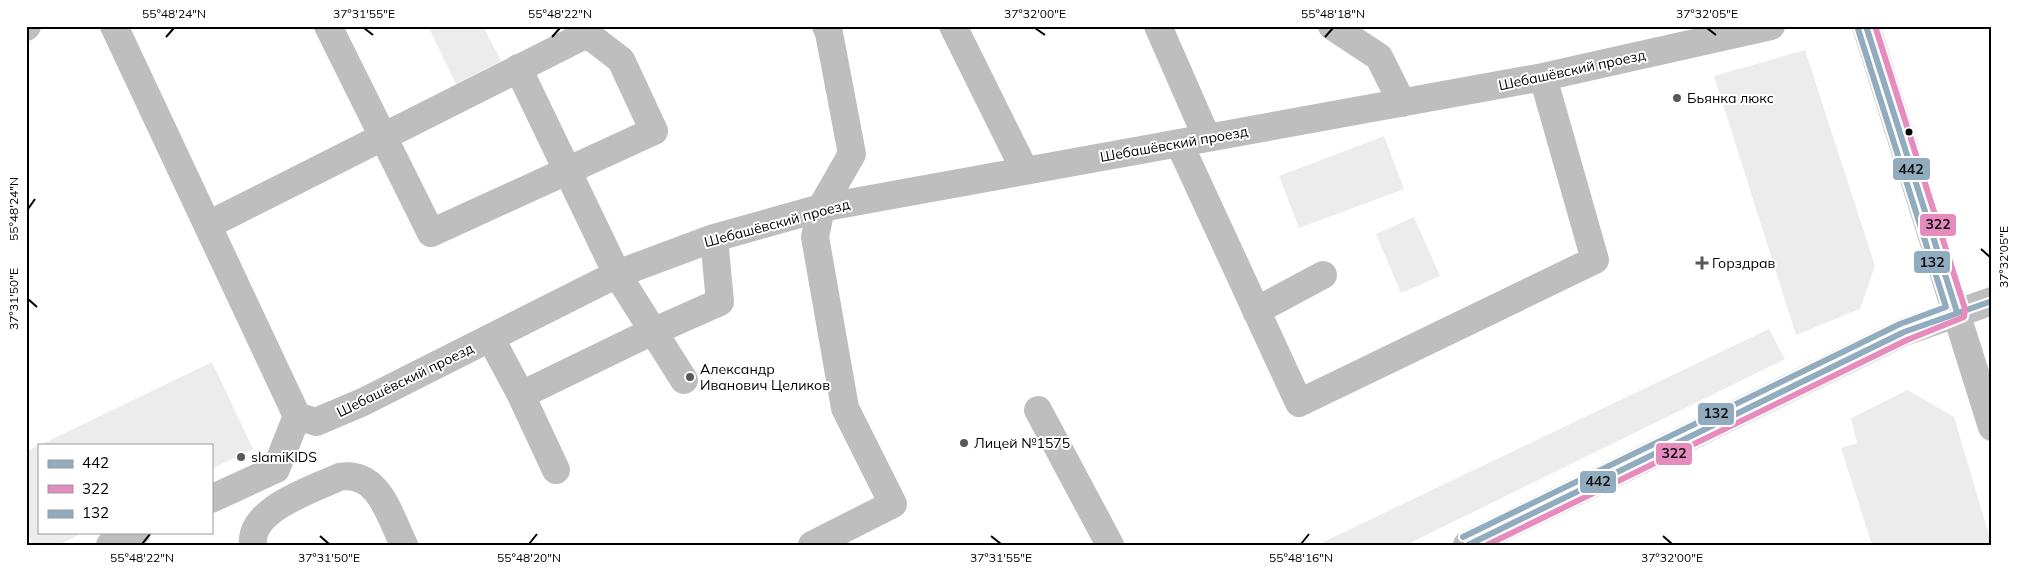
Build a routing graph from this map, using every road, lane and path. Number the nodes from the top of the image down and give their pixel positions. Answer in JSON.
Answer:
{"nodes":[{"id":1,"x":114,"y":26,"type":"edge"},
{"id":2,"x":328,"y":26,"type":"edge"},
{"id":3,"x":826,"y":26,"type":"edge"},
{"id":4,"x":953,"y":26,"type":"edge"},
{"id":5,"x":1158,"y":26,"type":"edge"},
{"id":6,"x":1332,"y":26,"type":"edge"},
{"id":7,"x":1771,"y":26,"type":"edge"},
{"id":8,"x":1866,"y":26,"type":"edge"},
{"id":9,"x":586,"y":30,"type":"edge"},
{"id":10,"x":518,"y":68,"type":"junction"},
{"id":11,"x":1543,"y":77,"type":"junction"},
{"id":12,"x":1402,"y":103,"type":"junction"},
{"id":13,"x":383,"y":136,"type":"junction"},
{"id":14,"x":1207,"y":138,"type":"junction"},
{"id":15,"x":1178,"y":143,"type":"junction"},
{"id":16,"x":567,"y":171,"type":"junction"},
{"id":17,"x":1026,"y":171,"type":"junction"},
{"id":18,"x":821,"y":208,"type":"junction"},
{"id":19,"x":208,"y":225,"type":"junction"},
{"id":20,"x":714,"y":238,"type":"junction"},
{"id":21,"x":617,"y":274,"type":"junction"},
{"id":22,"x":1323,"y":275,"type":"dead end"},
{"id":23,"x":1992,"y":301,"type":"edge"},
{"id":24,"x":1256,"y":311,"type":"junction"},
{"id":25,"x":1957,"y":312,"type":"junction"},
{"id":26,"x":661,"y":328,"type":"junction"},
{"id":27,"x":491,"y":338,"type":"junction"},
{"id":28,"x":684,"y":380,"type":"dead end"},
{"id":29,"x":521,"y":395,"type":"junction"},
{"id":30,"x":1038,"y":410,"type":"dead end"},
{"id":31,"x":297,"y":416,"type":"junction"},
{"id":32,"x":1992,"y":427,"type":"edge"},
{"id":33,"x":556,"y":470,"type":"dead end"},
{"id":34,"x":212,"y":499,"type":"edge"},
{"id":35,"x":133,"y":534,"type":"edge"},
{"id":36,"x":110,"y":545,"type":"edge"},
{"id":37,"x":253,"y":545,"type":"edge"},
{"id":38,"x":404,"y":545,"type":"edge"},
{"id":39,"x":812,"y":545,"type":"edge"},
{"id":40,"x":1110,"y":545,"type":"edge"},
{"id":41,"x":1467,"y":545,"type":"edge"}],
"edges":[{"from":1,"to":19,"type":"street"},
{"from":2,"to":13,"type":"street"},
{"from":3,"to":18,"type":"street"},
{"from":4,"to":17,"type":"street"},
{"from":5,"to":14,"type":"street"},
{"from":6,"to":12,"type":"street"},
{"from":7,"to":11,"type":"street","name":"Шебашёвский проезд"},
{"from":8,"to":25,"type":"street"},
{"from":9,"to":10,"type":"street"},
{"from":9,"to":16,"type":"street"},
{"from":10,"to":13,"type":"street"},
{"from":10,"to":16,"type":"street"},
{"from":11,"to":12,"type":"street","name":"Шебашёвский проезд"},
{"from":11,"to":24,"type":"street"},
{"from":12,"to":14,"type":"street","name":"Шебашёвский проезд"},
{"from":13,"to":16,"type":"street"},
{"from":13,"to":19,"type":"street"},
{"from":14,"to":15,"type":"street","name":"Шебашёвский проезд"},
{"from":15,"to":17,"type":"street","name":"Шебашёвский проезд"},
{"from":15,"to":24,"type":"street"},
{"from":16,"to":21,"type":"street"},
{"from":17,"to":18,"type":"street","name":"Шебашёвский проезд"},
{"from":18,"to":20,"type":"street","name":"Шебашёвский проезд"},
{"from":18,"to":39,"type":"street"},
{"from":19,"to":31,"type":"street"},
{"from":20,"to":21,"type":"street","name":"Шебашёвский проезд"},
{"from":20,"to":26,"type":"street"},
{"from":21,"to":26,"type":"street"},
{"from":21,"to":27,"type":"street","name":"Шебашёвский проезд"},
{"from":22,"to":24,"type":"street"},
{"from":23,"to":25,"type":"street"},
{"from":25,"to":32,"type":"street"},
{"from":25,"to":41,"type":"street"},
{"from":26,"to":28,"type":"street"},
{"from":26,"to":29,"type":"street"},
{"from":27,"to":29,"type":"street"},
{"from":27,"to":31,"type":"street","name":"Шебашёвский проезд"},
{"from":29,"to":33,"type":"street"},
{"from":30,"to":40,"type":"street"},
{"from":31,"to":34,"type":"street"},
{"from":35,"to":36,"type":"street"},
{"from":37,"to":38,"type":"street"}]}
